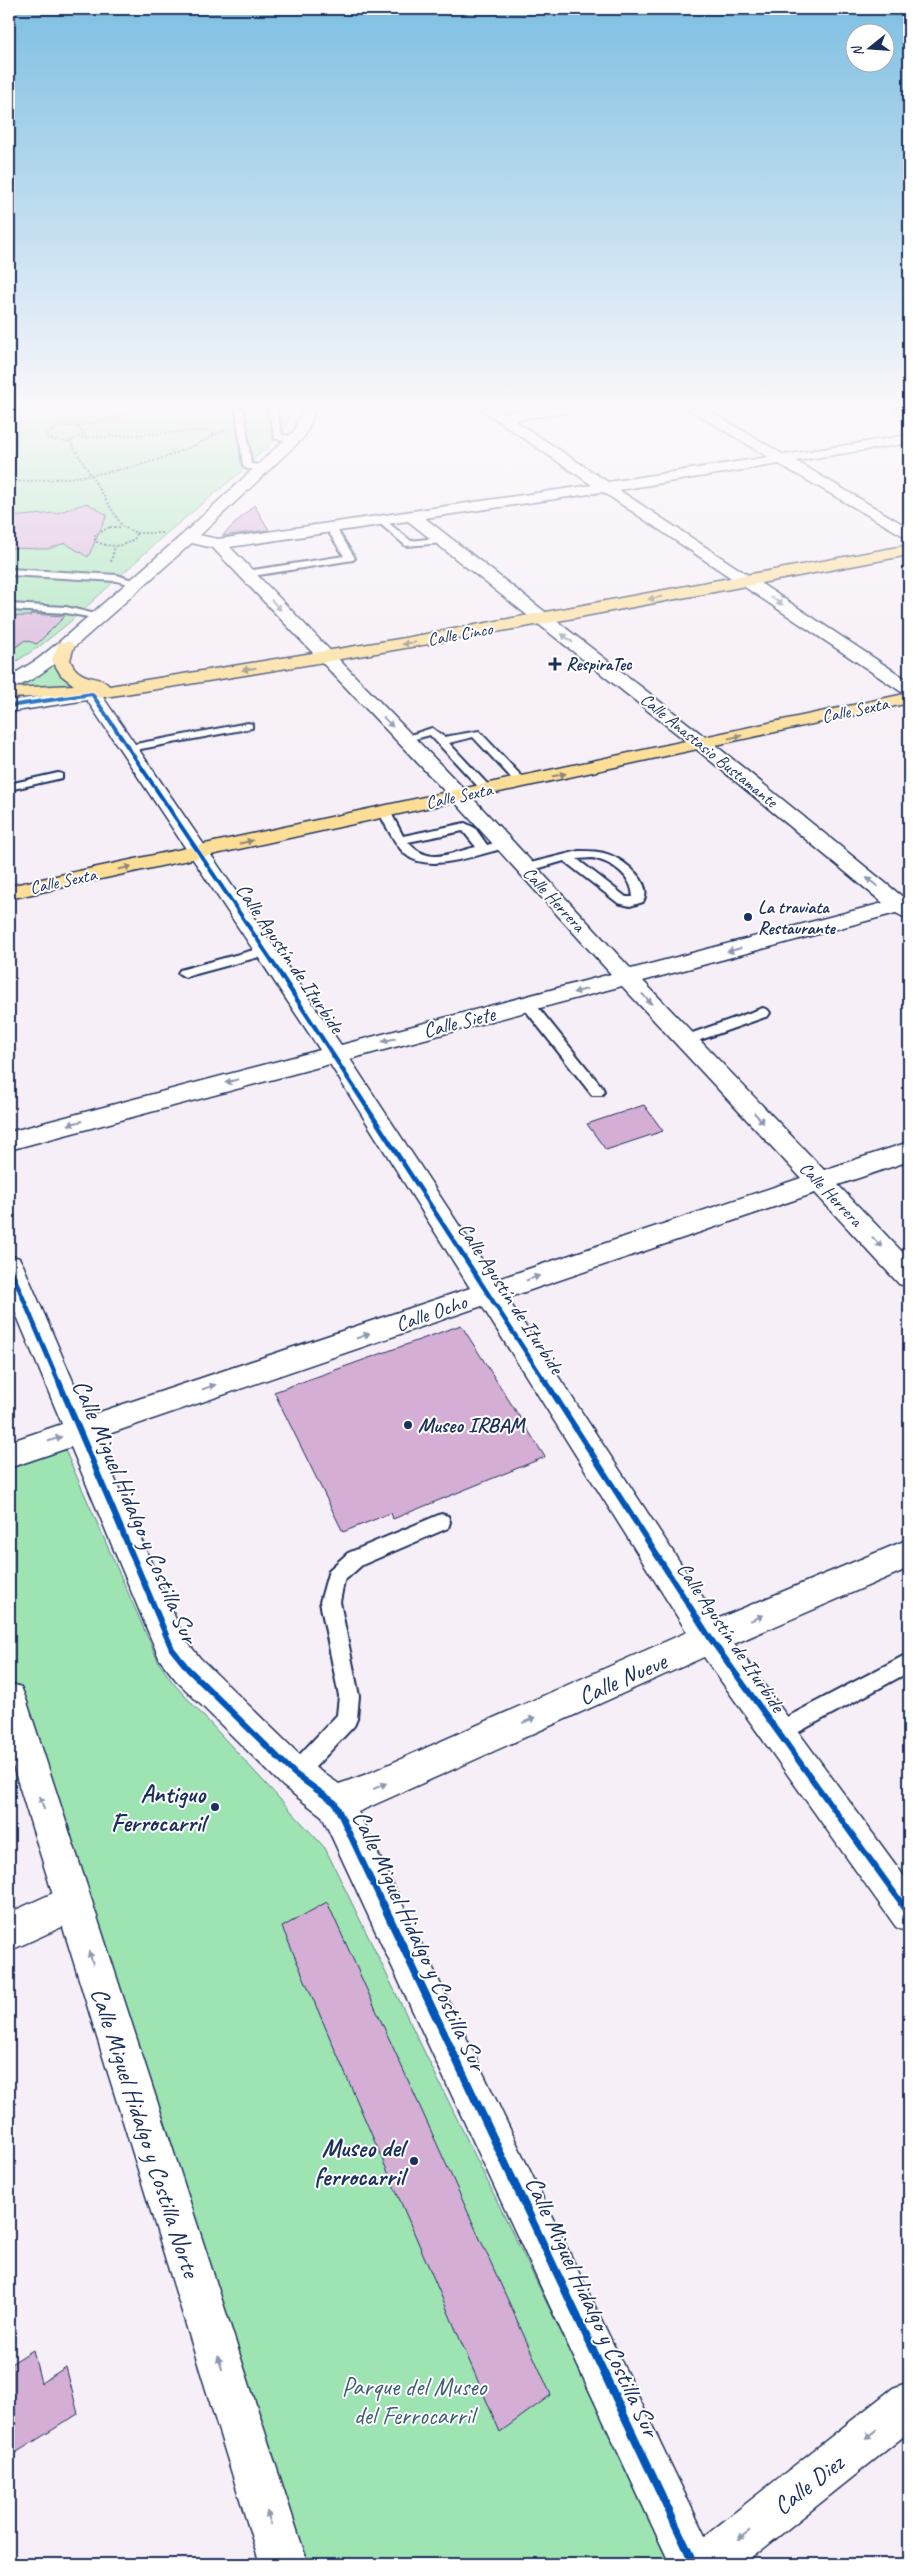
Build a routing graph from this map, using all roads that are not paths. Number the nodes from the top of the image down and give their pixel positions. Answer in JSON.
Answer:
{"nodes":[{"id":1,"x":198,"y":529,"type":"edge"},
{"id":2,"x":323,"y":529,"type":"edge"},
{"id":3,"x":332,"y":529,"type":"edge"},
{"id":4,"x":392,"y":529,"type":"edge"},
{"id":5,"x":429,"y":529,"type":"edge"},
{"id":6,"x":670,"y":529,"type":"edge"},
{"id":7,"x":189,"y":538,"type":"junction"},
{"id":8,"x":443,"y":540,"type":"junction"},
{"id":9,"x":218,"y":544,"type":"junction"},
{"id":10,"x":909,"y":550,"type":"edge"},
{"id":11,"x":9,"y":572,"type":"edge"},
{"id":12,"x":246,"y":574,"type":"junction"},
{"id":13,"x":746,"y":581,"type":"junction"},
{"id":14,"x":136,"y":583,"type":"junction"},
{"id":15,"x":9,"y":607,"type":"edge"},
{"id":16,"x":99,"y":616,"type":"junction"},
{"id":17,"x":544,"y":620,"type":"junction"},
{"id":18,"x":65,"y":646,"type":"junction"},
{"id":19,"x":325,"y":657,"type":"junction"},
{"id":20,"x":9,"y":684,"type":"edge"},
{"id":21,"x":89,"y":688,"type":"junction"},
{"id":22,"x":909,"y":689,"type":"edge"},
{"id":23,"x":9,"y":693,"type":"edge"},
{"id":24,"x":909,"y":698,"type":"edge"},
{"id":25,"x":9,"y":706,"type":"edge"},
{"id":26,"x":248,"y":726,"type":"dead end"},
{"id":27,"x":404,"y":739,"type":"junction"},
{"id":28,"x":442,"y":741,"type":"junction"},
{"id":29,"x":702,"y":744,"type":"junction"},
{"id":30,"x":130,"y":748,"type":"junction"},
{"id":31,"x":58,"y":776,"type":"dead end"},
{"id":32,"x":522,"y":783,"type":"junction"},
{"id":33,"x":9,"y":787,"type":"edge"},
{"id":34,"x":488,"y":791,"type":"junction"},
{"id":35,"x":460,"y":796,"type":"junction"},
{"id":36,"x":384,"y":811,"type":"junction"},
{"id":37,"x":401,"y":840,"type":"junction"},
{"id":38,"x":494,"y":847,"type":"junction"},
{"id":39,"x":199,"y":852,"type":"junction"},
{"id":40,"x":566,"y":857,"type":"junction"},
{"id":41,"x":526,"y":868,"type":"junction"},
{"id":42,"x":9,"y":892,"type":"edge"},
{"id":43,"x":906,"y":907,"type":"edge"},
{"id":44,"x":265,"y":951,"type":"junction"},
{"id":45,"x":185,"y":973,"type":"dead end"},
{"id":46,"x":627,"y":978,"type":"junction"},
{"id":47,"x":528,"y":1004,"type":"junction"},
{"id":48,"x":763,"y":1013,"type":"dead end"},
{"id":49,"x":686,"y":1040,"type":"junction"},
{"id":50,"x":334,"y":1054,"type":"junction"},
{"id":51,"x":597,"y":1091,"type":"dead end"},
{"id":52,"x":9,"y":1141,"type":"edge"},
{"id":53,"x":909,"y":1151,"type":"edge"},
{"id":54,"x":819,"y":1181,"type":"junction"},
{"id":55,"x":9,"y":1265,"type":"edge"},
{"id":56,"x":909,"y":1276,"type":"edge"},
{"id":57,"x":489,"y":1293,"type":"junction"},
{"id":58,"x":81,"y":1430,"type":"junction"},
{"id":59,"x":9,"y":1455,"type":"edge"},
{"id":60,"x":441,"y":1522,"type":"dead end"},
{"id":61,"x":909,"y":1554,"type":"edge"},
{"id":62,"x":710,"y":1638,"type":"junction"},
{"id":63,"x":909,"y":1662,"type":"edge"},
{"id":64,"x":9,"y":1699,"type":"edge"},
{"id":65,"x":777,"y":1733,"type":"junction"},
{"id":66,"x":295,"y":1774,"type":"junction"},
{"id":67,"x":335,"y":1803,"type":"junction"},
{"id":68,"x":73,"y":1903,"type":"junction"},
{"id":69,"x":909,"y":1914,"type":"edge"},
{"id":70,"x":9,"y":1932,"type":"edge"},
{"id":71,"x":909,"y":2404,"type":"edge"},
{"id":72,"x":284,"y":2564,"type":"edge"},
{"id":73,"x":694,"y":2564,"type":"edge"},
{"id":74,"x":707,"y":2564,"type":"edge"}],
"edges":[{"from":1,"to":7,"type":"street"},
{"from":2,"to":9,"type":"street"},
{"from":3,"to":12,"type":"lane"},
{"from":4,"to":8,"type":"lane"},
{"from":5,"to":8,"type":"street","name":"Calle Anastasio Bustamante"},
{"from":6,"to":13,"type":"street"},
{"from":7,"to":9,"type":"street"},
{"from":7,"to":14,"type":"street"},
{"from":8,"to":17,"type":"street","name":"Calle Anastasio Bustamante"},
{"from":9,"to":12,"type":"street","name":"Calle Herrera"},
{"from":10,"to":13,"type":"main road","name":"Calle Cinco"},
{"from":11,"to":14,"type":"lane"},
{"from":12,"to":19,"type":"street","name":"Calle Herrera","one_way":true},
{"from":13,"to":17,"type":"main road","name":"Calle Cinco","one_way":true},
{"from":13,"to":22,"type":"street","one_way":true},
{"from":14,"to":16,"type":"street"},
{"from":15,"to":16,"type":"lane"},
{"from":16,"to":18,"type":"street"},
{"from":17,"to":19,"type":"main road","name":"Calle Cinco","one_way":true},
{"from":29,"to":17,"type":"street","name":"Calle Anastasio Bustamante","one_way":true},
{"from":18,"to":20,"type":"street"},
{"from":18,"to":21,"type":"main road"},
{"from":19,"to":21,"type":"main road","name":"Calle Cinco","one_way":true},
{"from":19,"to":27,"type":"street","name":"Calle Herrera","one_way":true},
{"from":21,"to":23,"type":"main road"},
{"from":21,"to":25,"type":"street"},
{"from":21,"to":30,"type":"street","name":"Calle Agustín de Iturbide"},
{"from":29,"to":24,"type":"main road","name":"Calle Sexta","one_way":true},
{"from":26,"to":30,"type":"lane"},
{"from":27,"to":28,"type":"lane"},
{"from":27,"to":35,"type":"street","name":"Calle Herrera"},
{"from":28,"to":32,"type":"lane"},
{"from":28,"to":34,"type":"lane"},
{"from":32,"to":29,"type":"main road","name":"Calle Sexta","one_way":true},
{"from":43,"to":29,"type":"street","name":"Calle Anastasio Bustamante","one_way":true},
{"from":30,"to":39,"type":"street","name":"Calle Agustín de Iturbide"},
{"from":31,"to":33,"type":"lane"},
{"from":32,"to":34,"type":"main road","name":"Calle Sexta"},
{"from":34,"to":35,"type":"main road","name":"Calle Sexta"},
{"from":35,"to":36,"type":"main road","name":"Calle Sexta"},
{"from":35,"to":38,"type":"street","name":"Calle Herrera"},
{"from":36,"to":37,"type":"lane"},
{"from":39,"to":36,"type":"main road","name":"Calle Sexta","one_way":true},
{"from":37,"to":38,"type":"lane"},
{"from":37,"to":38,"type":"lane"},
{"from":38,"to":41,"type":"street","name":"Calle Herrera"},
{"from":42,"to":39,"type":"main road","name":"Calle Sexta","one_way":true},
{"from":39,"to":44,"type":"street","name":"Calle Agustín de Iturbide"},
{"from":40,"to":40,"type":"lane"},
{"from":40,"to":41,"type":"lane"},
{"from":41,"to":46,"type":"street","name":"Calle Herrera"},
{"from":43,"to":46,"type":"street","name":"Calle Siete","one_way":true},
{"from":44,"to":45,"type":"lane"},
{"from":44,"to":50,"type":"street","name":"Calle Agustín de Iturbide"},
{"from":46,"to":47,"type":"street","name":"Calle Siete","one_way":true},
{"from":46,"to":49,"type":"street","name":"Calle Herrera","one_way":true},
{"from":47,"to":50,"type":"street","name":"Calle Siete","one_way":true},
{"from":47,"to":51,"type":"lane"},
{"from":48,"to":49,"type":"lane"},
{"from":49,"to":54,"type":"street","name":"Calle Herrera","one_way":true},
{"from":50,"to":52,"type":"street","name":"Calle Siete","one_way":true},
{"from":50,"to":57,"type":"street","name":"Calle Agustín de Iturbide"},
{"from":53,"to":54,"type":"street","name":"Calle Ocho"},
{"from":54,"to":56,"type":"street","name":"Calle Herrera","one_way":true},
{"from":57,"to":54,"type":"street","name":"Calle Ocho","one_way":true},
{"from":55,"to":58,"type":"street","name":"Calle Miguel Hidalgo y Costilla Sur"},
{"from":58,"to":57,"type":"street","name":"Calle Ocho","one_way":true},
{"from":57,"to":62,"type":"street","name":"Calle Agustín de Iturbide"},
{"from":59,"to":58,"type":"street","name":"Calle Ocho","one_way":true},
{"from":58,"to":66,"type":"street","name":"Calle Miguel Hidalgo y Costilla Sur"},
{"from":60,"to":66,"type":"lane"},
{"from":62,"to":61,"type":"street","name":"Calle Nueve","one_way":true},
{"from":62,"to":65,"type":"street","name":"Calle Agustín de Iturbide"},
{"from":67,"to":62,"type":"street","name":"Calle Nueve","one_way":true},
{"from":63,"to":65,"type":"lane"},
{"from":68,"to":64,"type":"street","name":"Calle Miguel Hidalgo y Costilla Norte","one_way":true},
{"from":65,"to":69,"type":"street","name":"Calle Agustín de Iturbide"},
{"from":66,"to":67,"type":"street","name":"Calle Miguel Hidalgo y Costilla Sur"},
{"from":67,"to":73,"type":"street","name":"Calle Miguel Hidalgo y Costilla Sur"},
{"from":68,"to":70,"type":"street"},
{"from":72,"to":68,"type":"street","name":"Calle Miguel Hidalgo y Costilla Norte","one_way":true},
{"from":71,"to":74,"type":"street","name":"Calle Diez","one_way":true}]}
